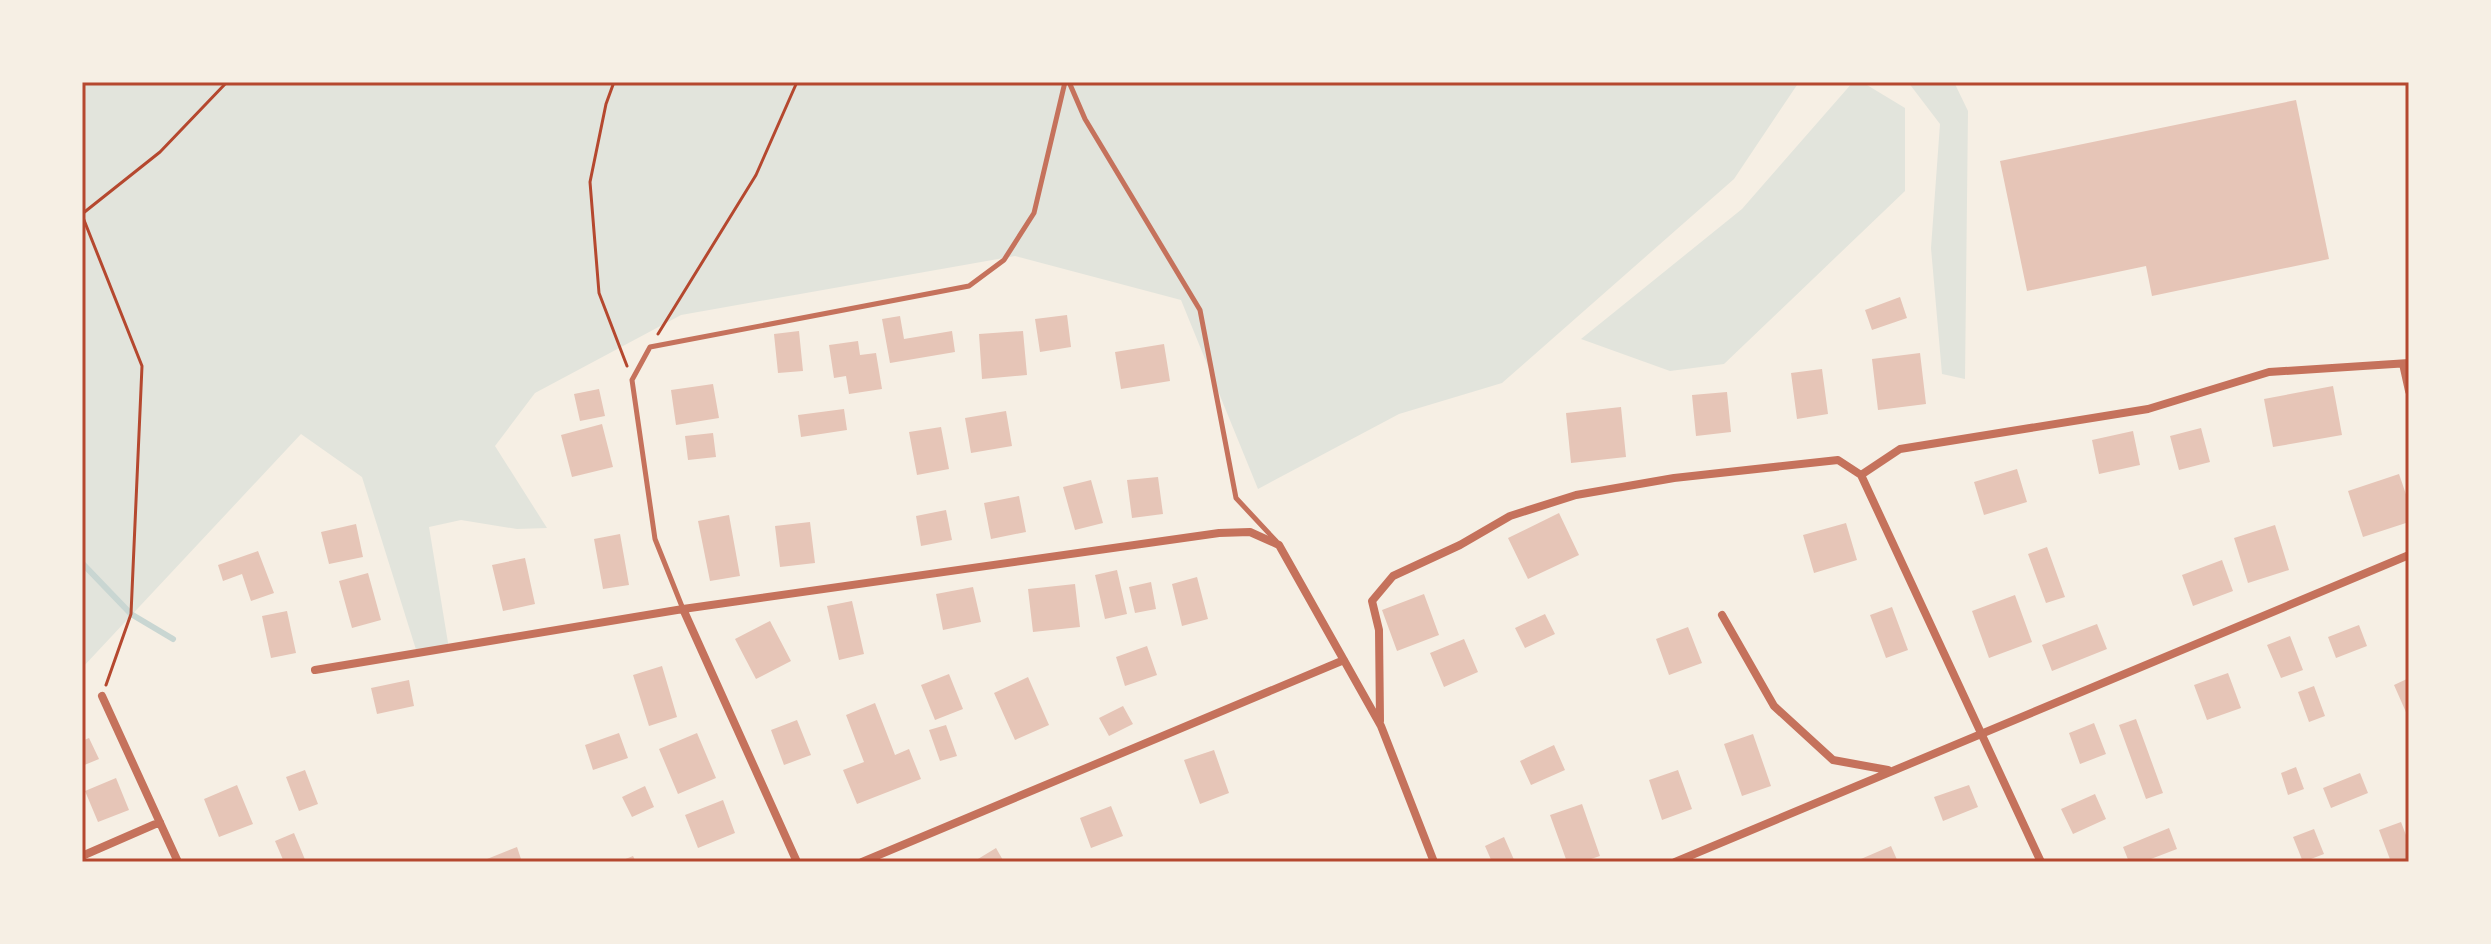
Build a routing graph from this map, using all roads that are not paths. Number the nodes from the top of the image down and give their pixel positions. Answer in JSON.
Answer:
{"nodes":[{"id":1,"x":1067,"y":82,"type":"edge"},
{"id":2,"x":2406,"y":364,"type":"edge"},
{"id":3,"x":2409,"y":391,"type":"edge"},
{"id":4,"x":1861,"y":475,"type":"junction"},
{"id":5,"x":1279,"y":545,"type":"junction"},
{"id":6,"x":2409,"y":555,"type":"edge"},
{"id":7,"x":683,"y":609,"type":"junction"},
{"id":8,"x":1722,"y":615,"type":"dead end"},
{"id":9,"x":1344,"y":660,"type":"junction"},
{"id":10,"x":315,"y":670,"type":"dead end"},
{"id":11,"x":102,"y":696,"type":"road end"},
{"id":12,"x":1381,"y":726,"type":"junction"},
{"id":13,"x":1982,"y":734,"type":"junction"},
{"id":14,"x":1889,"y":771,"type":"junction"},
{"id":15,"x":160,"y":822,"type":"junction"},
{"id":16,"x":82,"y":856,"type":"edge"},
{"id":17,"x":178,"y":862,"type":"edge"},
{"id":18,"x":797,"y":862,"type":"edge"},
{"id":19,"x":862,"y":862,"type":"edge"},
{"id":20,"x":1434,"y":862,"type":"edge"},
{"id":21,"x":1675,"y":862,"type":"edge"},
{"id":22,"x":2041,"y":862,"type":"edge"}],
"edges":[{"from":1,"to":5,"type":"lane"},
{"from":1,"to":7,"type":"lane"},
{"from":2,"to":3,"type":"street"},
{"from":2,"to":4,"type":"street"},
{"from":4,"to":12,"type":"street"},
{"from":4,"to":13,"type":"street"},
{"from":5,"to":7,"type":"street"},
{"from":5,"to":9,"type":"street"},
{"from":6,"to":13,"type":"street"},
{"from":7,"to":10,"type":"street"},
{"from":7,"to":18,"type":"street"},
{"from":8,"to":14,"type":"street"},
{"from":9,"to":12,"type":"street"},
{"from":9,"to":19,"type":"street"},
{"from":11,"to":15,"type":"street"},
{"from":12,"to":20,"type":"street"},
{"from":13,"to":14,"type":"street"},
{"from":13,"to":22,"type":"street"},
{"from":14,"to":21,"type":"street"},
{"from":15,"to":16,"type":"street"},
{"from":15,"to":17,"type":"street"}]}
